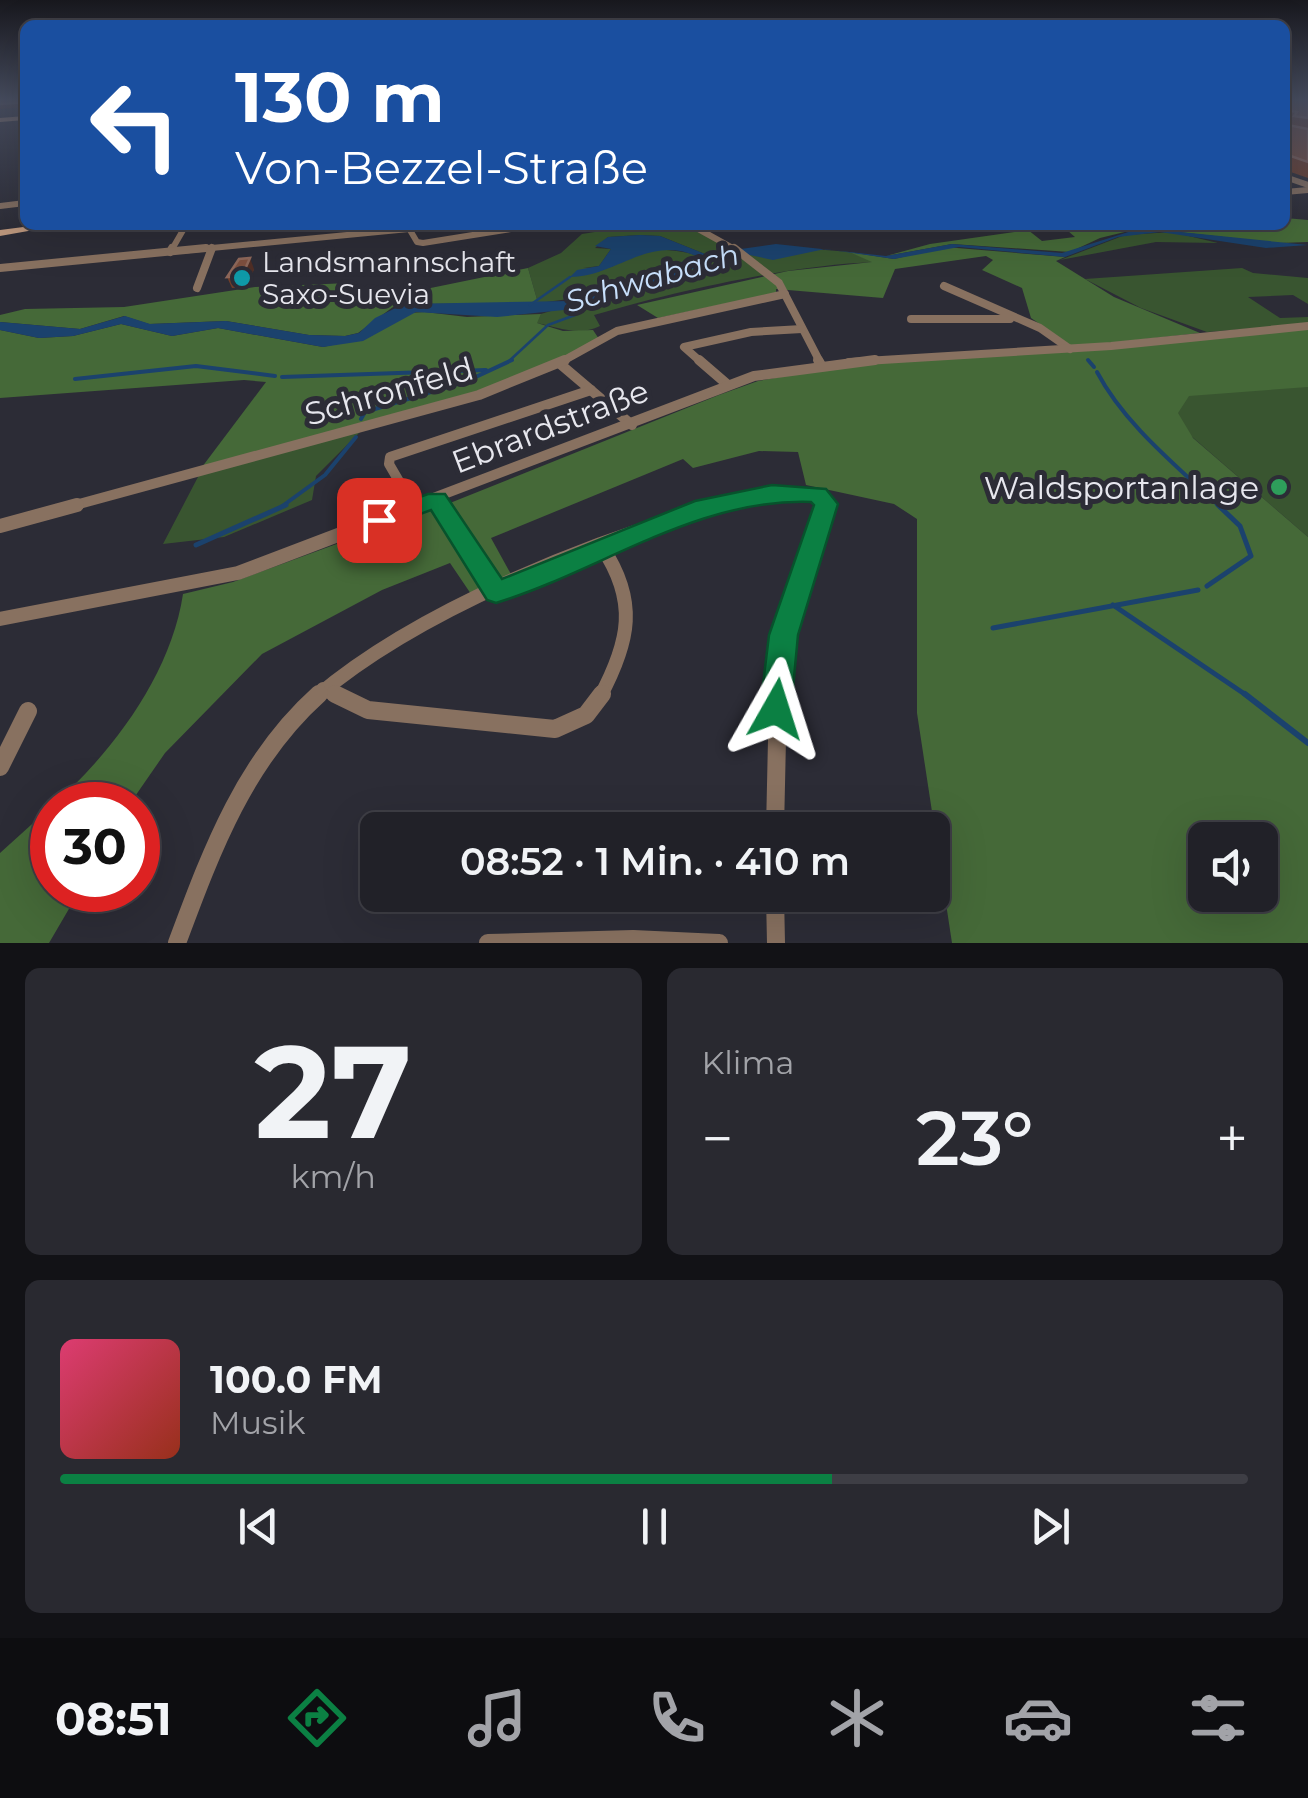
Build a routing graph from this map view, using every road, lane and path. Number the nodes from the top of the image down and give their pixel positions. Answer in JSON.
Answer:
{"nodes":[{"id":1,"x":183,"y":230,"type":"edge"},
{"id":2,"x":380,"y":230,"type":"edge"},
{"id":3,"x":410,"y":230,"type":"edge"},
{"id":4,"x":501,"y":230,"type":"edge"},
{"id":5,"x":700,"y":230,"type":"edge"},
{"id":6,"x":212,"y":248,"type":"junction"},
{"id":7,"x":170,"y":252,"type":"junction"},
{"id":8,"x":0,"y":268,"type":"edge"},
{"id":9,"x":944,"y":286,"type":"dead end"},
{"id":10,"x":197,"y":288,"type":"dead end"},
{"id":11,"x":785,"y":294,"type":"junction"},
{"id":12,"x":911,"y":319,"type":"dead end"},
{"id":13,"x":1025,"y":319,"type":"junction"},
{"id":14,"x":1308,"y":326,"type":"edge"},
{"id":15,"x":802,"y":329,"type":"junction"},
{"id":16,"x":1070,"y":349,"type":"junction"},
{"id":17,"x":558,"y":363,"type":"junction"},
{"id":18,"x":821,"y":365,"type":"junction"},
{"id":19,"x":728,"y":385,"type":"junction"},
{"id":20,"x":591,"y":390,"type":"junction"},
{"id":21,"x":632,"y":425,"type":"junction"},
{"id":22,"x":436,"y":499,"type":"junction"},
{"id":23,"x":414,"y":508,"type":"junction"},
{"id":24,"x":0,"y":526,"type":"edge"},
{"id":25,"x":602,"y":547,"type":"junction"},
{"id":26,"x":496,"y":593,"type":"junction"},
{"id":27,"x":0,"y":618,"type":"edge"},
{"id":28,"x":323,"y":689,"type":"junction"},
{"id":29,"x":28,"y":711,"type":"dead end"},
{"id":30,"x":0,"y":767,"type":"edge"},
{"id":31,"x":775,"y":812,"type":"edge"},
{"id":32,"x":776,"y":912,"type":"edge"},
{"id":33,"x":177,"y":943,"type":"edge"},
{"id":34,"x":489,"y":943,"type":"edge"},
{"id":35,"x":719,"y":943,"type":"edge"},
{"id":36,"x":776,"y":943,"type":"edge"}],
"edges":[{"from":1,"to":7,"type":"street"},
{"from":2,"to":6,"type":"street"},
{"from":3,"to":4,"type":"street"},
{"from":5,"to":11,"type":"street"},
{"from":6,"to":7,"type":"street"},
{"from":6,"to":10,"type":"street"},
{"from":7,"to":8,"type":"street"},
{"from":9,"to":13,"type":"street"},
{"from":11,"to":15,"type":"street"},
{"from":11,"to":17,"type":"street","name":"Schronfeld"},
{"from":12,"to":13,"type":"street"},
{"from":13,"to":16,"type":"street"},
{"from":14,"to":16,"type":"street","name":"Ebrardstraße"},
{"from":15,"to":18,"type":"street"},
{"from":15,"to":19,"type":"street"},
{"from":16,"to":18,"type":"street","name":"Ebrardstraße"},
{"from":17,"to":20,"type":"street"},
{"from":17,"to":24,"type":"street","name":"Schronfeld"},
{"from":18,"to":19,"type":"street","name":"Ebrardstraße"},
{"from":19,"to":21,"type":"street","name":"Ebrardstraße"},
{"from":20,"to":21,"type":"street"},
{"from":20,"to":23,"type":"street"},
{"from":21,"to":22,"type":"street","name":"Ebrardstraße"},
{"from":22,"to":23,"type":"street","name":"Ebrardstraße"},
{"from":22,"to":26,"type":"street"},
{"from":23,"to":27,"type":"street","name":"Ebrardstraße"},
{"from":25,"to":26,"type":"street"},
{"from":25,"to":28,"type":"street"},
{"from":25,"to":31,"type":"street"},
{"from":26,"to":28,"type":"street"},
{"from":28,"to":33,"type":"street"},
{"from":29,"to":30,"type":"street"},
{"from":32,"to":36,"type":"street"},
{"from":34,"to":35,"type":"street"}]}
